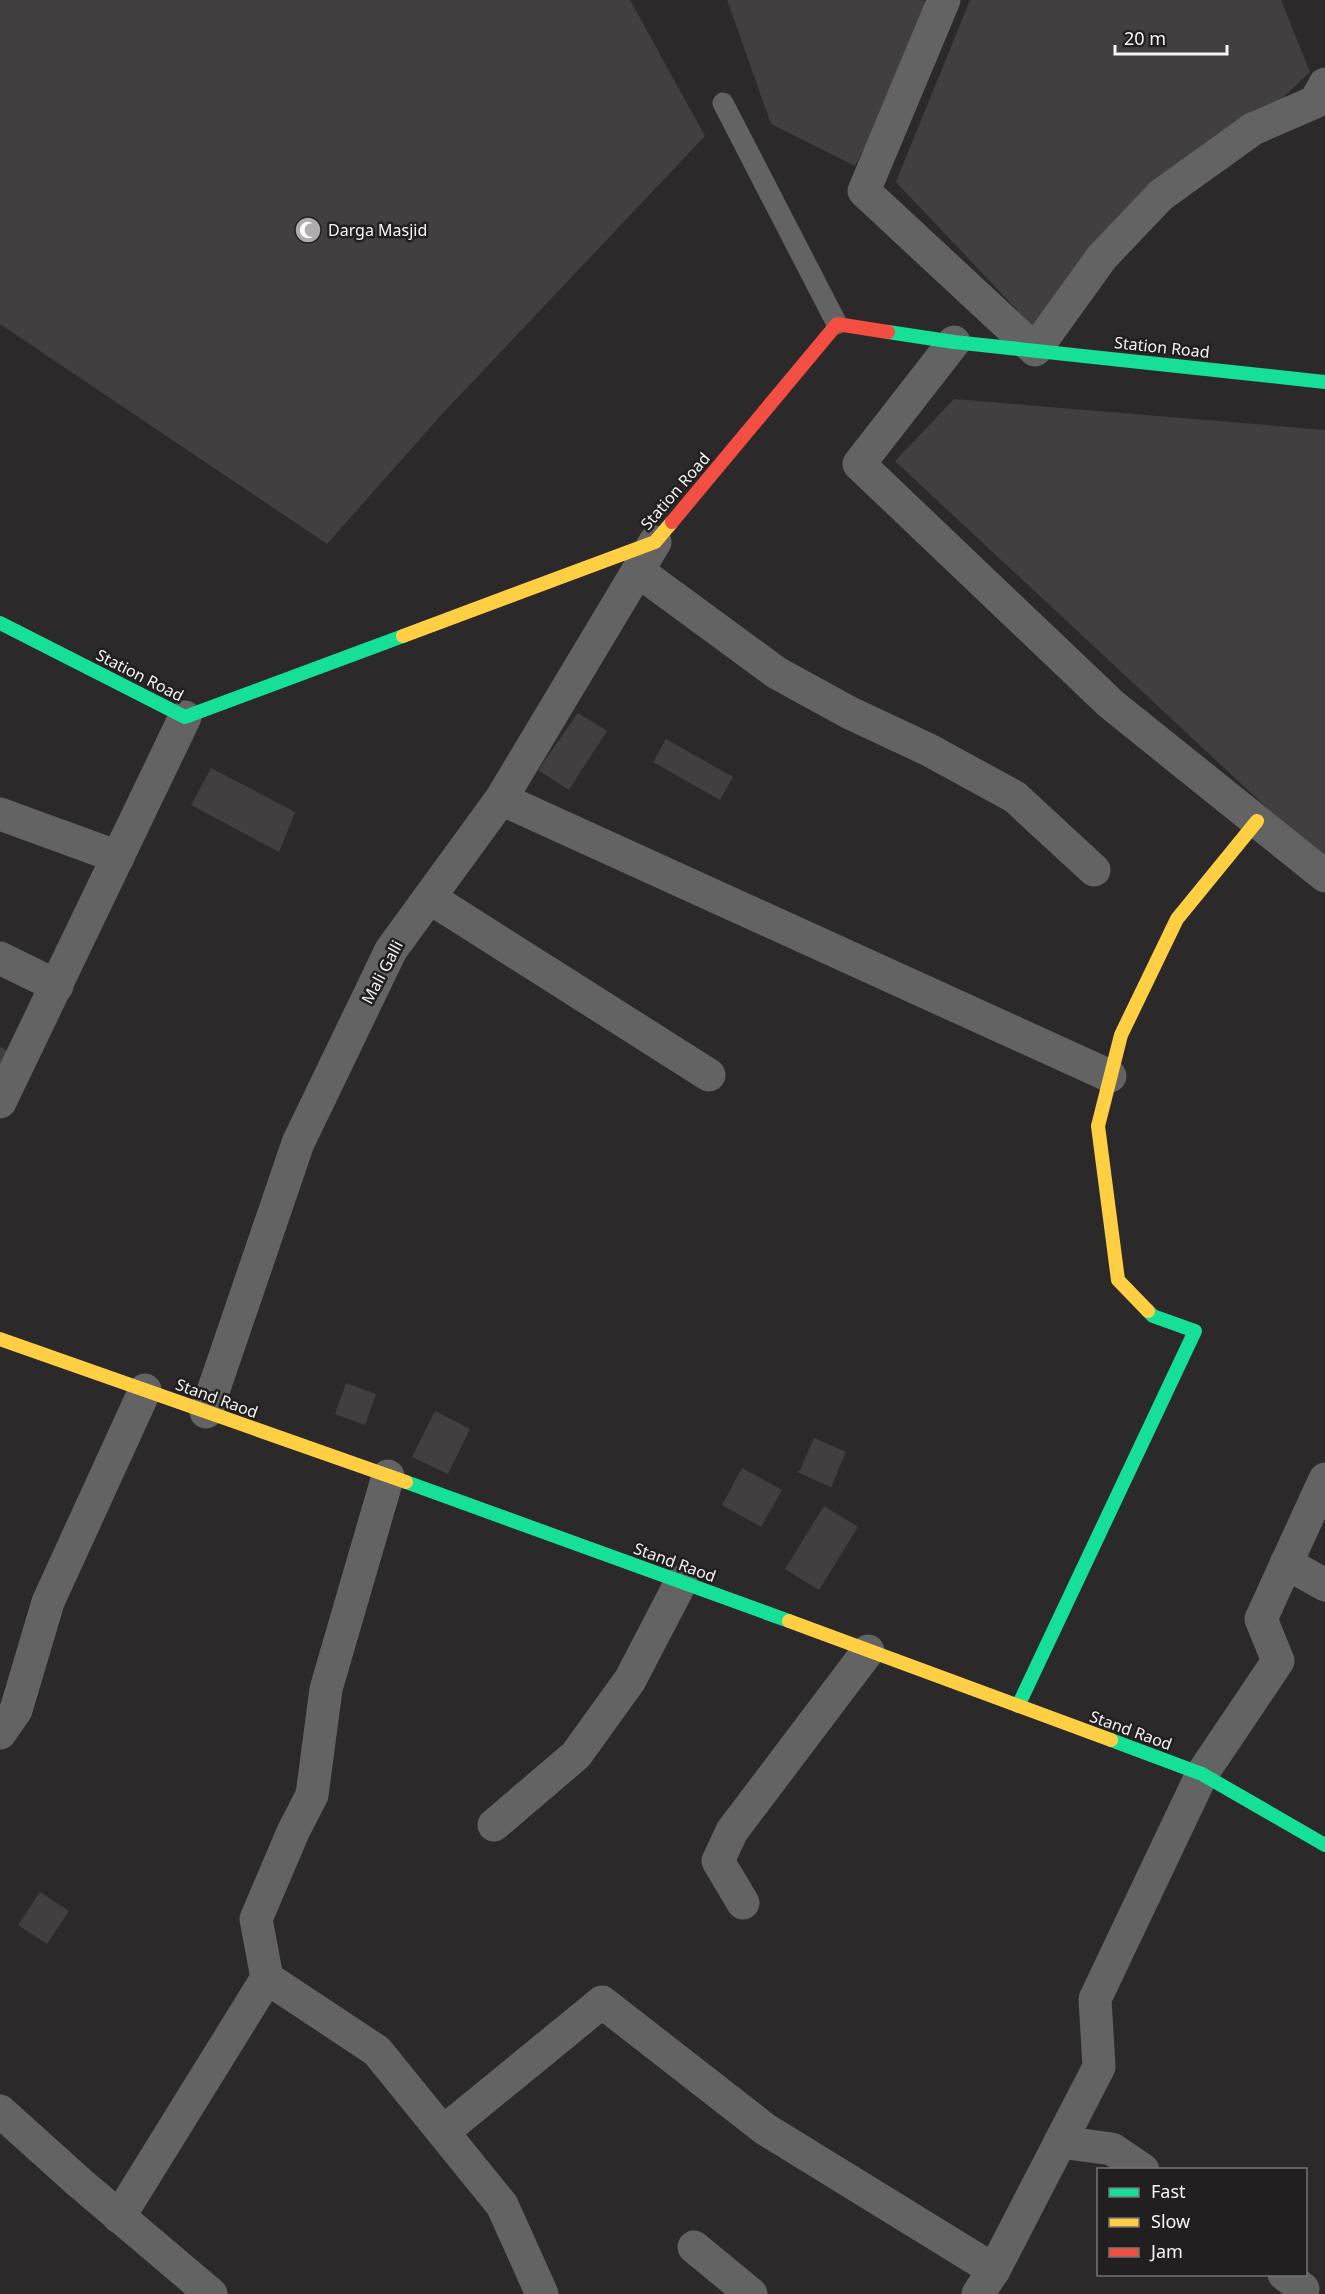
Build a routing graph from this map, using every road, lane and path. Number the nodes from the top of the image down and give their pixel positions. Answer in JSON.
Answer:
{"nodes":[{"id":1,"x":937,"y":2,"type":"edge"},
{"id":2,"x":1322,"y":98,"type":"edge"},
{"id":3,"x":723,"y":104,"type":"dead end"},
{"id":4,"x":837,"y":324,"type":"junction"},
{"id":5,"x":954,"y":342,"type":"junction"},
{"id":6,"x":1035,"y":350,"type":"junction"},
{"id":7,"x":1325,"y":382,"type":"edge"},
{"id":8,"x":655,"y":542,"type":"junction"},
{"id":9,"x":638,"y":571,"type":"junction"},
{"id":10,"x":0,"y":623,"type":"edge"},
{"id":11,"x":185,"y":717,"type":"junction"},
{"id":12,"x":501,"y":799,"type":"junction"},
{"id":13,"x":0,"y":814,"type":"edge"},
{"id":14,"x":1257,"y":821,"type":"junction"},
{"id":15,"x":118,"y":857,"type":"junction"},
{"id":16,"x":1094,"y":870,"type":"dead end"},
{"id":17,"x":1325,"y":876,"type":"edge"},
{"id":18,"x":430,"y":897,"type":"junction"},
{"id":19,"x":0,"y":958,"type":"edge"},
{"id":20,"x":57,"y":986,"type":"junction"},
{"id":21,"x":709,"y":1075,"type":"dead end"},
{"id":22,"x":1110,"y":1076,"type":"junction"},
{"id":23,"x":0,"y":1102,"type":"edge"},
{"id":24,"x":0,"y":1339,"type":"edge"},
{"id":25,"x":145,"y":1390,"type":"junction"},
{"id":26,"x":206,"y":1412,"type":"junction"},
{"id":27,"x":388,"y":1476,"type":"junction"},
{"id":28,"x":1325,"y":1479,"type":"edge"},
{"id":29,"x":1286,"y":1563,"type":"junction"},
{"id":30,"x":681,"y":1582,"type":"junction"},
{"id":31,"x":1325,"y":1585,"type":"edge"},
{"id":32,"x":868,"y":1651,"type":"junction"},
{"id":33,"x":1018,"y":1706,"type":"junction"},
{"id":34,"x":0,"y":1733,"type":"edge"},
{"id":35,"x":1202,"y":1774,"type":"junction"},
{"id":36,"x":494,"y":1826,"type":"dead end"},
{"id":37,"x":1325,"y":1845,"type":"edge"},
{"id":38,"x":743,"y":1903,"type":"dead end"},
{"id":39,"x":267,"y":1978,"type":"junction"},
{"id":40,"x":0,"y":2110,"type":"edge"},
{"id":41,"x":442,"y":2132,"type":"junction"},
{"id":42,"x":1060,"y":2142,"type":"junction"},
{"id":43,"x":1141,"y":2168,"type":"edge"},
{"id":44,"x":119,"y":2217,"type":"junction"},
{"id":45,"x":694,"y":2247,"type":"dead end"},
{"id":46,"x":986,"y":2282,"type":"edge"},
{"id":47,"x":193,"y":2288,"type":"edge"},
{"id":48,"x":542,"y":2294,"type":"edge"},
{"id":49,"x":751,"y":2294,"type":"edge"}],
"edges":[{"from":1,"to":6,"type":"street"},
{"from":2,"to":6,"type":"street"},
{"from":3,"to":4,"type":"lane"},
{"from":4,"to":5,"type":"street","name":"Station Road"},
{"from":4,"to":8,"type":"street","name":"Station Road"},
{"from":5,"to":6,"type":"street","name":"Station Road"},
{"from":5,"to":14,"type":"street"},
{"from":6,"to":7,"type":"street","name":"Station Road"},
{"from":8,"to":9,"type":"street","name":"Mali Galli"},
{"from":8,"to":11,"type":"street","name":"Station Road"},
{"from":9,"to":12,"type":"street","name":"Mali Galli"},
{"from":9,"to":16,"type":"street"},
{"from":10,"to":11,"type":"street","name":"Station Road"},
{"from":11,"to":15,"type":"street"},
{"from":12,"to":18,"type":"street","name":"Mali Galli"},
{"from":12,"to":22,"type":"street"},
{"from":13,"to":15,"type":"street"},
{"from":14,"to":17,"type":"street"},
{"from":14,"to":22,"type":"street"},
{"from":15,"to":20,"type":"street"},
{"from":18,"to":21,"type":"street"},
{"from":18,"to":26,"type":"street","name":"Mali Galli"},
{"from":19,"to":20,"type":"street"},
{"from":20,"to":23,"type":"street"},
{"from":22,"to":33,"type":"street"},
{"from":24,"to":25,"type":"street","name":"Stand Raod"},
{"from":25,"to":26,"type":"street","name":"Stand Raod"},
{"from":25,"to":34,"type":"street"},
{"from":26,"to":27,"type":"street","name":"Stand Raod"},
{"from":27,"to":30,"type":"street","name":"Stand Raod"},
{"from":27,"to":39,"type":"street"},
{"from":28,"to":29,"type":"street"},
{"from":29,"to":31,"type":"street"},
{"from":29,"to":35,"type":"street"},
{"from":30,"to":32,"type":"street","name":"Stand Raod"},
{"from":30,"to":36,"type":"street"},
{"from":32,"to":33,"type":"street","name":"Stand Raod"},
{"from":32,"to":38,"type":"street"},
{"from":33,"to":35,"type":"street","name":"Stand Raod"},
{"from":35,"to":37,"type":"street","name":"Stand Raod"},
{"from":35,"to":42,"type":"street"},
{"from":39,"to":41,"type":"street"},
{"from":39,"to":44,"type":"street"},
{"from":40,"to":44,"type":"street"},
{"from":41,"to":46,"type":"street"},
{"from":41,"to":48,"type":"street"},
{"from":42,"to":43,"type":"street"},
{"from":42,"to":46,"type":"street"},
{"from":44,"to":47,"type":"street"},
{"from":45,"to":49,"type":"street"}]}
